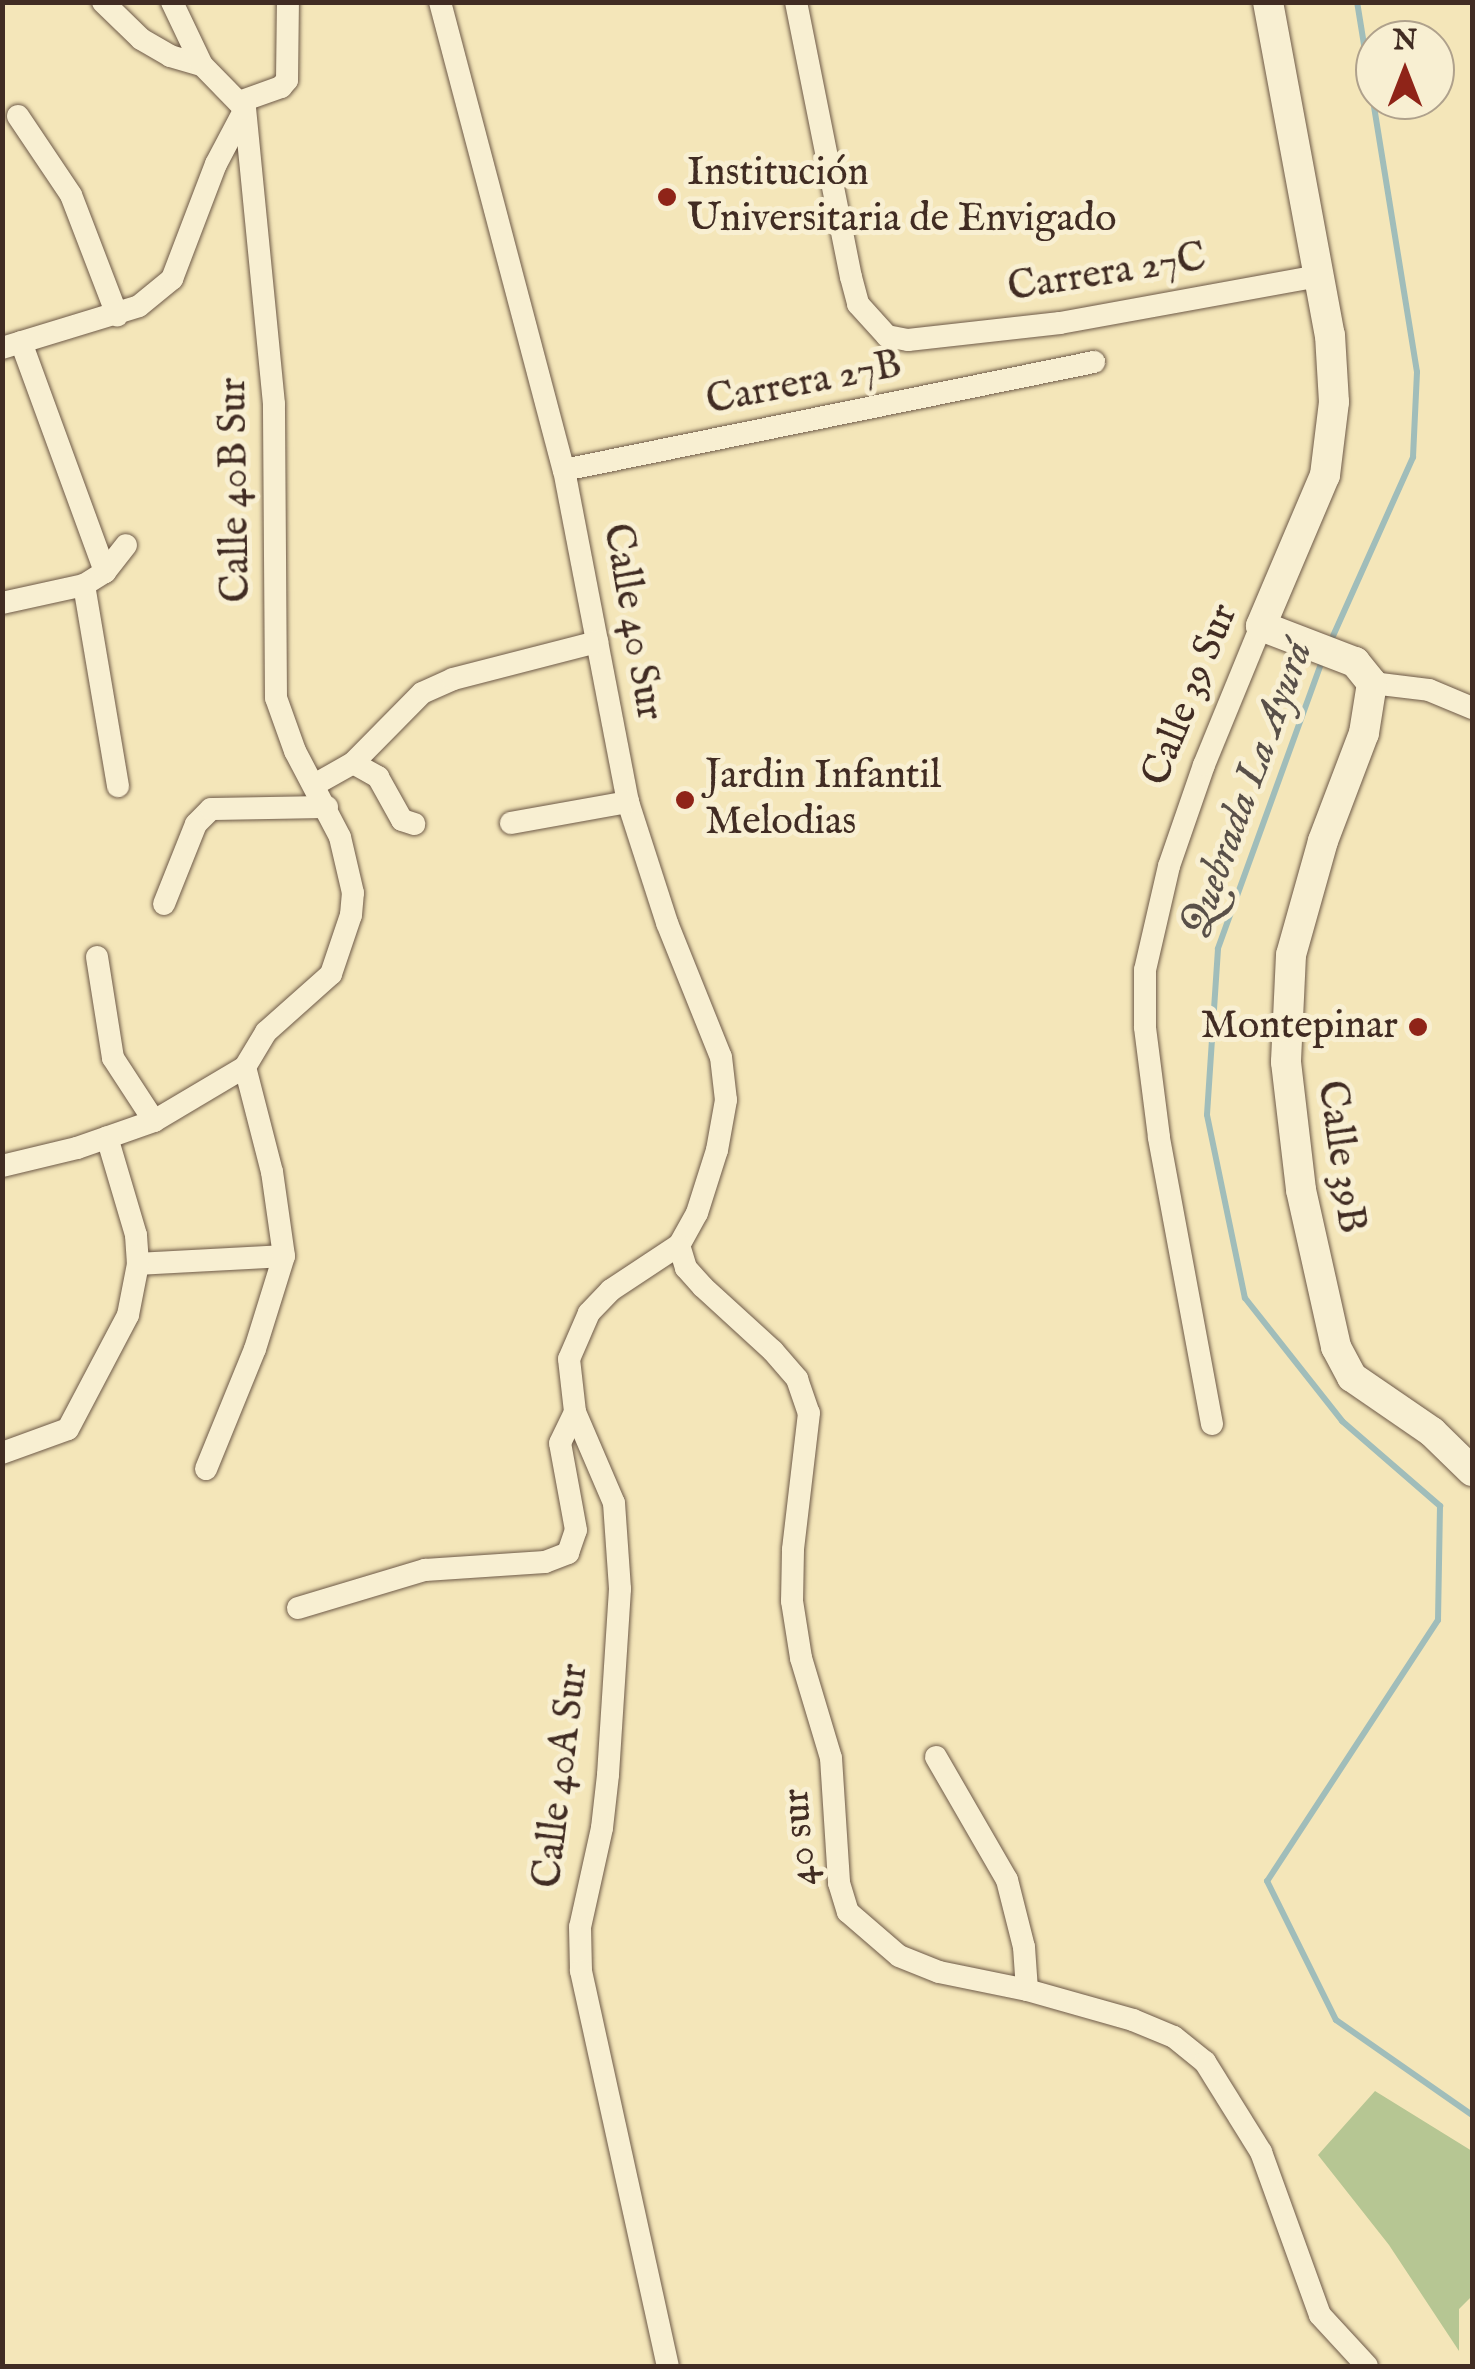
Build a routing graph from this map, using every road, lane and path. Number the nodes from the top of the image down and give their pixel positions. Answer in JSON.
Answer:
{"nodes":[{"id":1,"x":103,"y":2,"type":"edge"},
{"id":2,"x":172,"y":2,"type":"edge"},
{"id":3,"x":288,"y":2,"type":"edge"},
{"id":4,"x":440,"y":2,"type":"edge"},
{"id":5,"x":796,"y":2,"type":"edge"},
{"id":6,"x":1268,"y":2,"type":"edge"},
{"id":7,"x":202,"y":65,"type":"junction"},
{"id":8,"x":242,"y":105,"type":"junction"},
{"id":9,"x":18,"y":116,"type":"dead end"},
{"id":10,"x":1318,"y":276,"type":"junction"},
{"id":11,"x":117,"y":315,"type":"junction"},
{"id":12,"x":1060,"y":323,"type":"junction"},
{"id":13,"x":12,"y":345,"type":"edge"},
{"id":14,"x":1094,"y":362,"type":"dead end"},
{"id":15,"x":1058,"y":369,"type":"junction"},
{"id":16,"x":564,"y":470,"type":"junction"},
{"id":17,"x":126,"y":546,"type":"dead end"},
{"id":18,"x":94,"y":578,"type":"junction"},
{"id":19,"x":2,"y":603,"type":"edge"},
{"id":20,"x":1261,"y":626,"type":"junction"},
{"id":21,"x":597,"y":642,"type":"junction"},
{"id":22,"x":1364,"y":672,"type":"junction"},
{"id":23,"x":1472,"y":708,"type":"edge"},
{"id":24,"x":353,"y":763,"type":"junction"},
{"id":25,"x":314,"y":784,"type":"junction"},
{"id":26,"x":118,"y":786,"type":"dead end"},
{"id":27,"x":628,"y":802,"type":"junction"},
{"id":28,"x":327,"y":807,"type":"junction"},
{"id":29,"x":512,"y":823,"type":"dead end"},
{"id":30,"x":414,"y":824,"type":"dead end"},
{"id":31,"x":164,"y":904,"type":"dead end"},
{"id":32,"x":97,"y":956,"type":"dead end"},
{"id":33,"x":244,"y":1066,"type":"junction"},
{"id":34,"x":154,"y":1120,"type":"junction"},
{"id":35,"x":106,"y":1137,"type":"junction"},
{"id":36,"x":2,"y":1166,"type":"edge"},
{"id":37,"x":679,"y":1245,"type":"junction"},
{"id":38,"x":284,"y":1256,"type":"junction"},
{"id":39,"x":138,"y":1264,"type":"junction"},
{"id":40,"x":575,"y":1412,"type":"junction"},
{"id":41,"x":1212,"y":1424,"type":"dead end"},
{"id":42,"x":2,"y":1454,"type":"edge"},
{"id":43,"x":206,"y":1469,"type":"dead end"},
{"id":44,"x":1472,"y":1471,"type":"edge"},
{"id":45,"x":298,"y":1608,"type":"dead end"},
{"id":46,"x":936,"y":1757,"type":"dead end"},
{"id":47,"x":1027,"y":1990,"type":"junction"},
{"id":48,"x":668,"y":2366,"type":"edge"},
{"id":49,"x":1367,"y":2366,"type":"edge"}],
"edges":[{"from":1,"to":7,"type":"street"},
{"from":2,"to":7,"type":"street"},
{"from":3,"to":8,"type":"street"},
{"from":4,"to":16,"type":"street","name":"Calle 40 Sur"},
{"from":5,"to":12,"type":"street","name":"Carrera 27C"},
{"from":6,"to":10,"type":"street","name":"Calle 39 Sur"},
{"from":7,"to":8,"type":"street"},
{"from":8,"to":11,"type":"street"},
{"from":8,"to":25,"type":"street","name":"Calle 40B Sur"},
{"from":9,"to":11,"type":"street"},
{"from":10,"to":12,"type":"street","name":"Carrera 27C"},
{"from":10,"to":20,"type":"street","name":"Calle 39 Sur"},
{"from":11,"to":13,"type":"street"},
{"from":12,"to":15,"type":"street"},
{"from":13,"to":18,"type":"street"},
{"from":14,"to":15,"type":"street","name":"Carrera 27B"},
{"from":15,"to":16,"type":"street","name":"Carrera 27B"},
{"from":16,"to":21,"type":"street","name":"Calle 40 Sur"},
{"from":17,"to":18,"type":"street"},
{"from":18,"to":19,"type":"street"},
{"from":18,"to":26,"type":"street"},
{"from":20,"to":22,"type":"street"},
{"from":20,"to":41,"type":"street","name":"Calle 39 Sur"},
{"from":21,"to":24,"type":"street"},
{"from":21,"to":27,"type":"street","name":"Calle 40 Sur"},
{"from":22,"to":23,"type":"street"},
{"from":22,"to":44,"type":"street","name":"Calle 39B"},
{"from":24,"to":25,"type":"street"},
{"from":24,"to":30,"type":"street"},
{"from":25,"to":28,"type":"street","name":"Calle 40B Sur"},
{"from":27,"to":29,"type":"street"},
{"from":27,"to":37,"type":"street","name":"Calle 40 Sur"},
{"from":28,"to":31,"type":"street"},
{"from":28,"to":33,"type":"street","name":"Calle 40B Sur"},
{"from":32,"to":34,"type":"street"},
{"from":33,"to":34,"type":"street"},
{"from":33,"to":38,"type":"street"},
{"from":34,"to":35,"type":"street"},
{"from":35,"to":36,"type":"street"},
{"from":35,"to":39,"type":"street"},
{"from":37,"to":40,"type":"street","name":"Calle 40A Sur"},
{"from":37,"to":47,"type":"street","name":"40 sur"},
{"from":38,"to":39,"type":"street"},
{"from":38,"to":43,"type":"street"},
{"from":39,"to":42,"type":"street"},
{"from":40,"to":45,"type":"street"},
{"from":40,"to":48,"type":"street","name":"Calle 40A Sur"},
{"from":46,"to":47,"type":"street"},
{"from":47,"to":49,"type":"street","name":"40 sur"}]}
